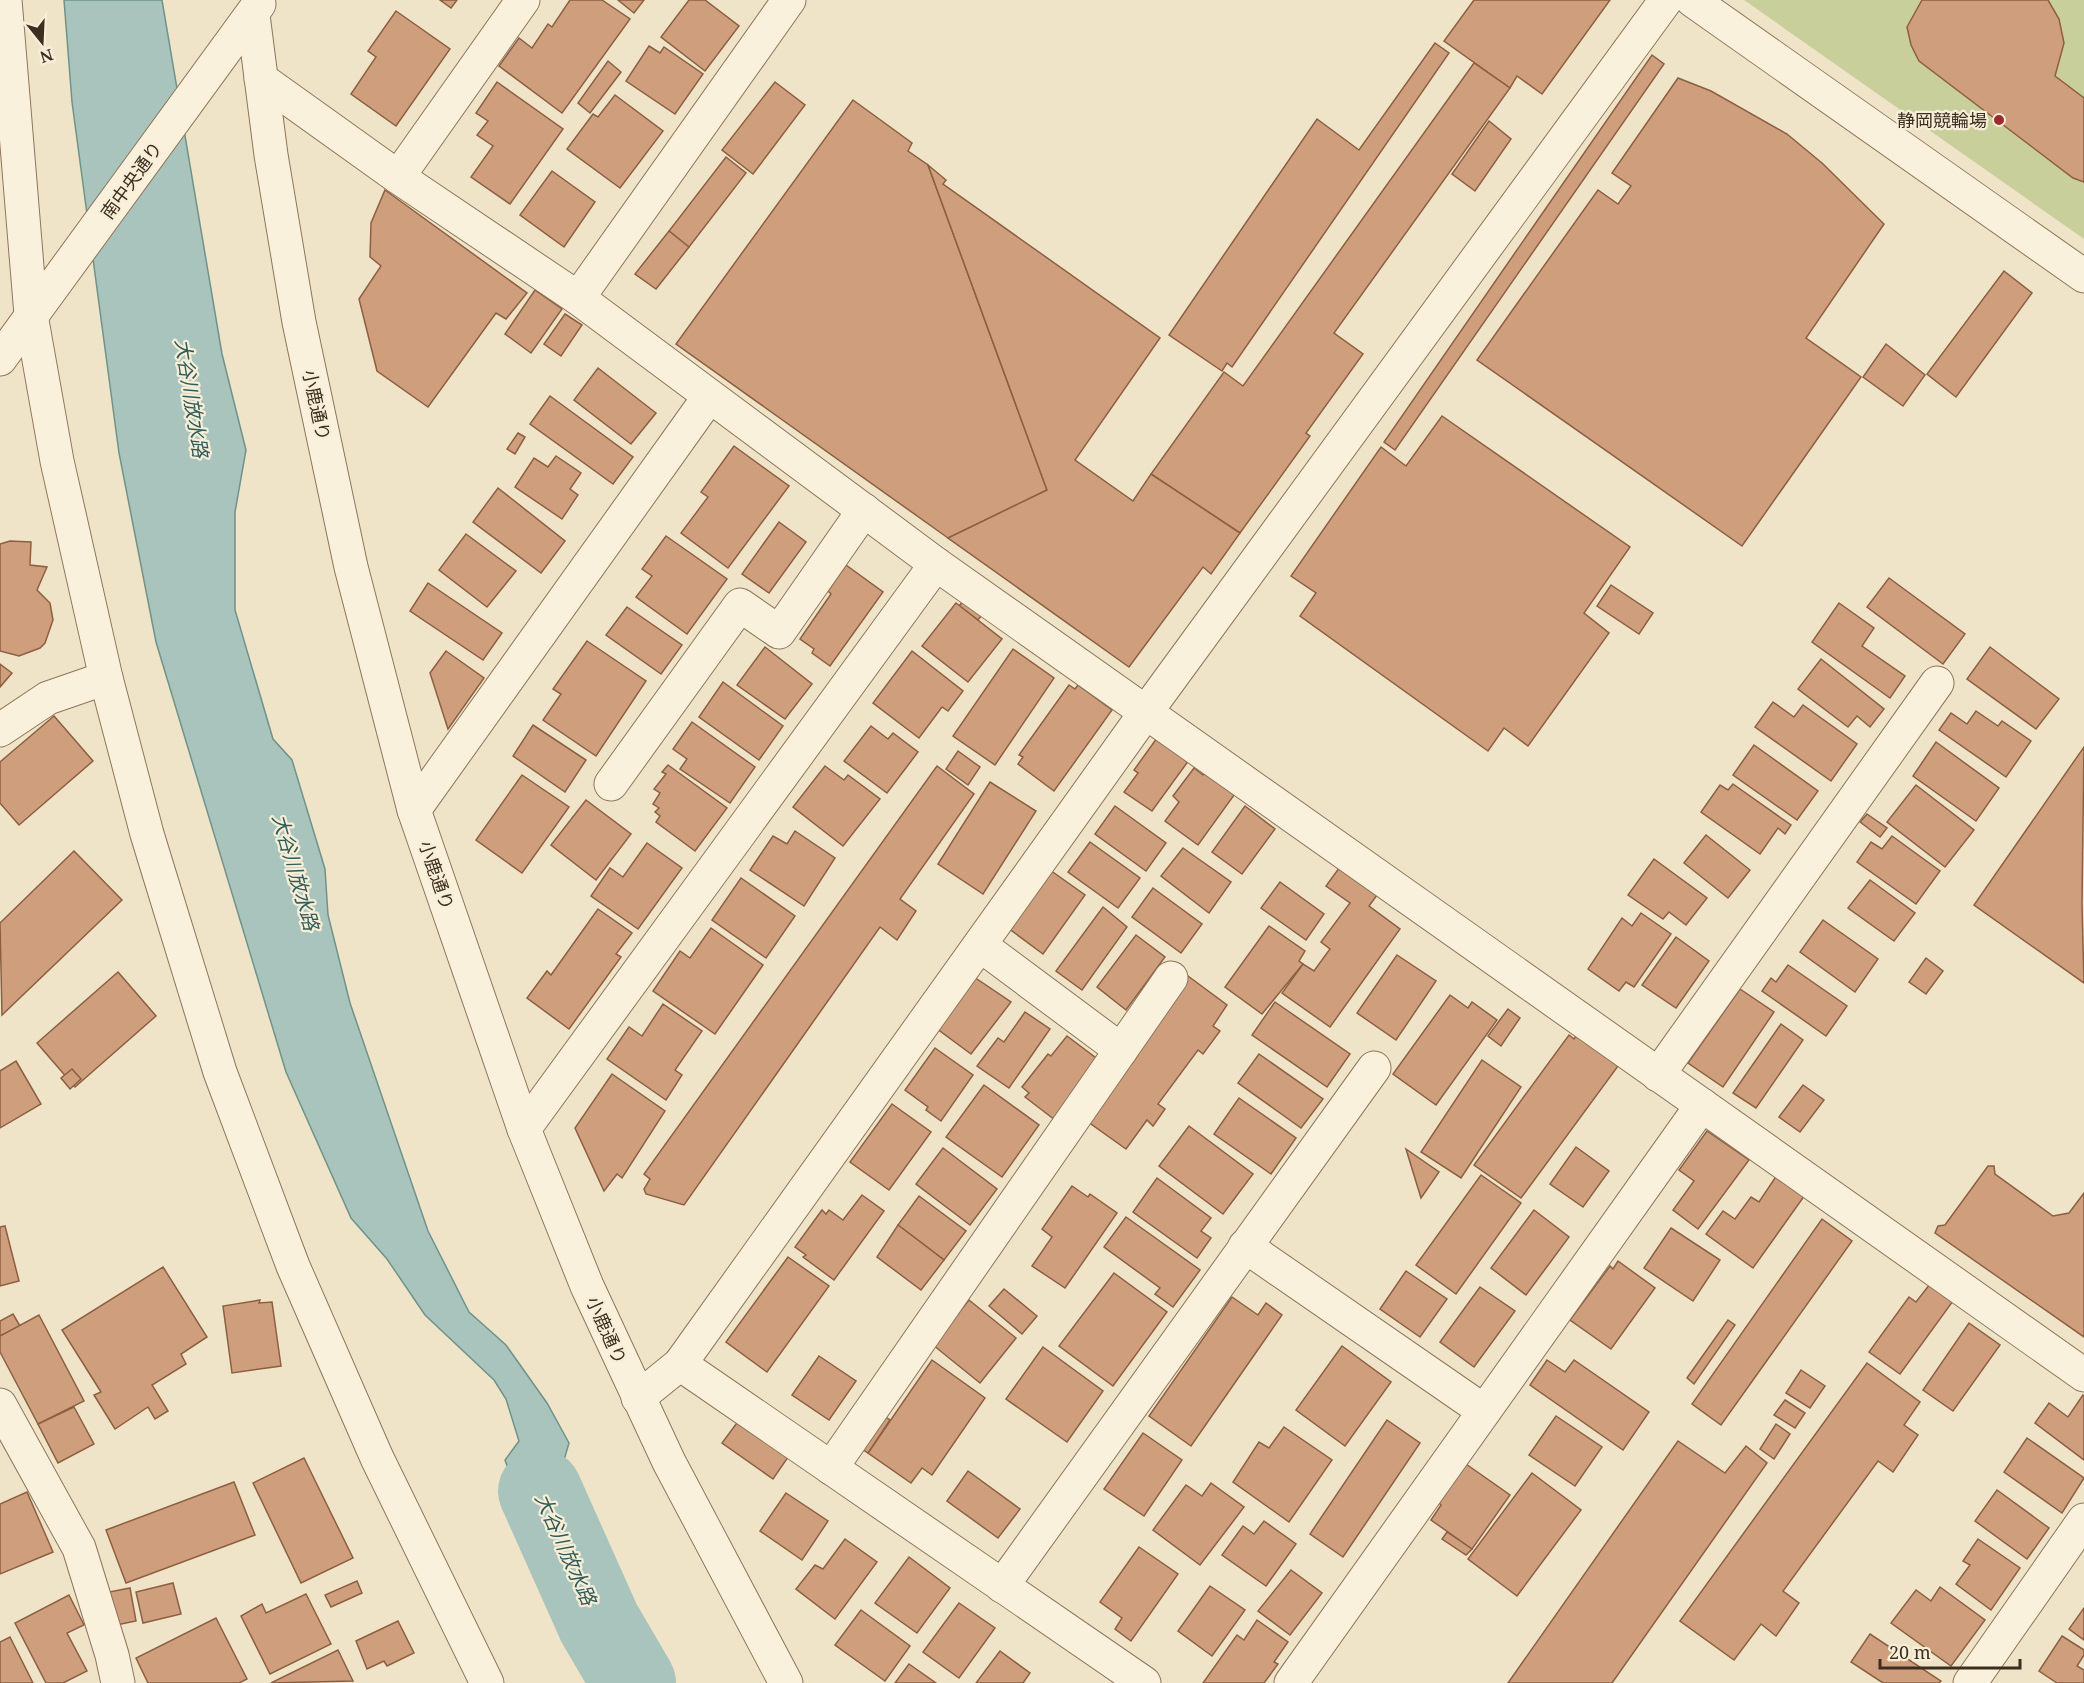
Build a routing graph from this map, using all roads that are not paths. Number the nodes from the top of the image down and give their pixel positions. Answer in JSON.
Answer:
{"nodes":[{"id":1,"x":523,"y":0,"type":"edge"},
{"id":2,"x":789,"y":0,"type":"edge"},
{"id":3,"x":1666,"y":0,"type":"edge"},
{"id":4,"x":1692,"y":0,"type":"edge"},
{"id":5,"x":3,"y":6,"type":"edge"},
{"id":6,"x":257,"y":7,"type":"edge"},
{"id":7,"x":261,"y":78,"type":"junction"},
{"id":8,"x":398,"y":177,"type":"junction"},
{"id":9,"x":2084,"y":276,"type":"edge"},
{"id":10,"x":578,"y":298,"type":"junction"},
{"id":11,"x":31,"y":315,"type":"junction"},
{"id":12,"x":0,"y":359,"type":"edge"},
{"id":13,"x":710,"y":397,"type":"junction"},
{"id":14,"x":864,"y":510,"type":"junction"},
{"id":15,"x":936,"y":564,"type":"junction"},
{"id":16,"x":106,"y":678,"type":"junction"},
{"id":17,"x":1937,"y":682,"type":"dead end"},
{"id":18,"x":1146,"y":712,"type":"junction"},
{"id":19,"x":0,"y":730,"type":"edge"},
{"id":20,"x":611,"y":784,"type":"dead end"},
{"id":21,"x":414,"y":810,"type":"junction"},
{"id":22,"x":980,"y":945,"type":"junction"},
{"id":23,"x":1171,"y":978,"type":"dead end"},
{"id":24,"x":1121,"y":1050,"type":"junction"},
{"id":25,"x":1374,"y":1068,"type":"dead end"},
{"id":26,"x":1658,"y":1075,"type":"junction"},
{"id":27,"x":1702,"y":1105,"type":"junction"},
{"id":28,"x":524,"y":1129,"type":"junction"},
{"id":29,"x":1245,"y":1246,"type":"junction"},
{"id":30,"x":680,"y":1364,"type":"junction"},
{"id":31,"x":2084,"y":1375,"type":"edge"},
{"id":32,"x":638,"y":1398,"type":"junction"},
{"id":33,"x":0,"y":1405,"type":"edge"},
{"id":34,"x":1485,"y":1411,"type":"junction"},
{"id":35,"x":831,"y":1467,"type":"junction"},
{"id":36,"x":2084,"y":1520,"type":"edge"},
{"id":37,"x":1002,"y":1586,"type":"junction"},
{"id":38,"x":118,"y":1683,"type":"edge"},
{"id":39,"x":487,"y":1683,"type":"edge"},
{"id":40,"x":786,"y":1683,"type":"edge"},
{"id":41,"x":1144,"y":1683,"type":"edge"},
{"id":42,"x":1291,"y":1683,"type":"edge"},
{"id":43,"x":1970,"y":1683,"type":"edge"}],
"edges":[{"from":1,"to":8,"type":"street"},
{"from":2,"to":10,"type":"street"},
{"from":3,"to":18,"type":"street"},
{"from":4,"to":9,"type":"street"},
{"from":5,"to":11,"type":"street"},
{"from":6,"to":7,"type":"street","name":"小鹿通り"},
{"from":6,"to":11,"type":"street","name":"南中央通り"},
{"from":7,"to":8,"type":"street"},
{"from":7,"to":21,"type":"street","name":"小鹿通り"},
{"from":8,"to":10,"type":"street"},
{"from":10,"to":13,"type":"street"},
{"from":11,"to":12,"type":"street","name":"南中央通り"},
{"from":11,"to":16,"type":"street"},
{"from":13,"to":14,"type":"street"},
{"from":13,"to":21,"type":"street"},
{"from":14,"to":15,"type":"street"},
{"from":14,"to":20,"type":"street"},
{"from":15,"to":18,"type":"street"},
{"from":15,"to":28,"type":"street"},
{"from":16,"to":19,"type":"street"},
{"from":16,"to":39,"type":"street"},
{"from":17,"to":26,"type":"street"},
{"from":18,"to":22,"type":"street"},
{"from":18,"to":26,"type":"street"},
{"from":21,"to":28,"type":"street","name":"小鹿通り"},
{"from":22,"to":24,"type":"street"},
{"from":22,"to":30,"type":"street"},
{"from":23,"to":24,"type":"street"},
{"from":24,"to":35,"type":"street"},
{"from":25,"to":29,"type":"street"},
{"from":26,"to":27,"type":"street"},
{"from":27,"to":31,"type":"street"},
{"from":27,"to":34,"type":"street"},
{"from":28,"to":32,"type":"street","name":"小鹿通り"},
{"from":29,"to":34,"type":"street"},
{"from":29,"to":37,"type":"street"},
{"from":30,"to":32,"type":"street"},
{"from":30,"to":35,"type":"street"},
{"from":32,"to":40,"type":"street","name":"小鹿通り"},
{"from":33,"to":38,"type":"street"},
{"from":34,"to":42,"type":"street"},
{"from":35,"to":37,"type":"street"},
{"from":36,"to":43,"type":"street"},
{"from":37,"to":41,"type":"street"}]}
